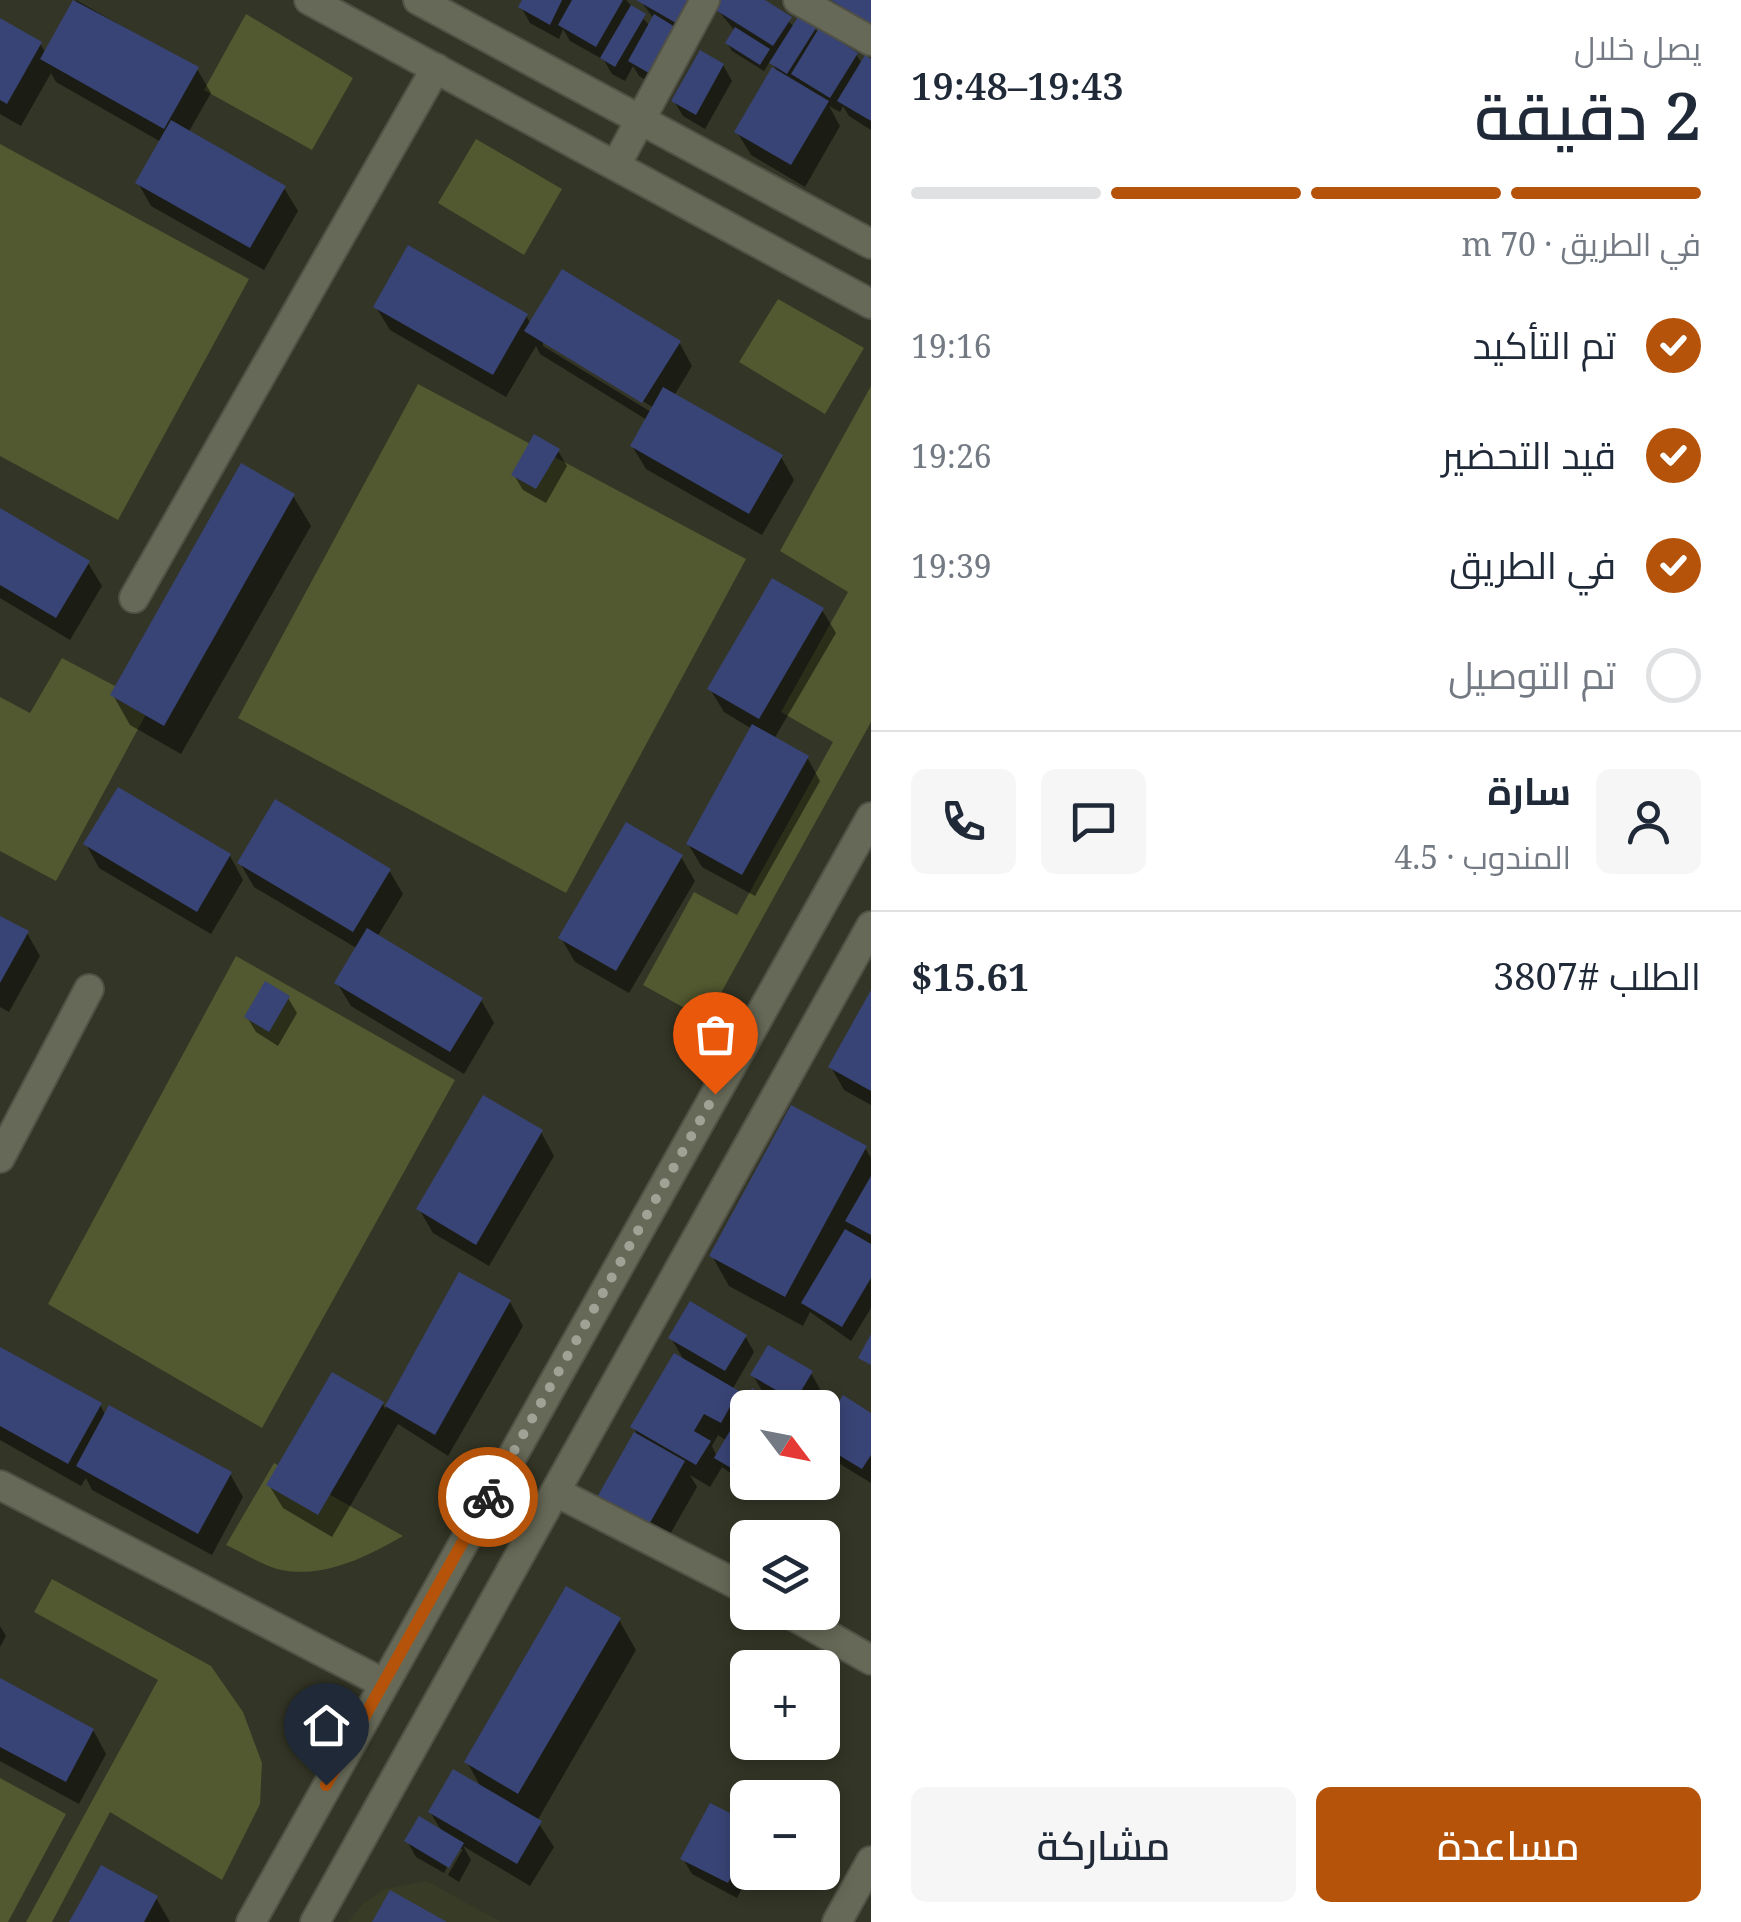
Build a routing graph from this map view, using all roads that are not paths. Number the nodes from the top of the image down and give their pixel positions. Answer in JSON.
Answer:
{"nodes":[{"id":1,"x":308,"y":0,"type":"edge"},
{"id":2,"x":418,"y":0,"type":"edge"},
{"id":3,"x":705,"y":0,"type":"edge"},
{"id":4,"x":798,"y":0,"type":"edge"},
{"id":5,"x":871,"y":41,"type":"edge"},
{"id":6,"x":436,"y":68,"type":"junction"},
{"id":7,"x":640,"y":119,"type":"junction"},
{"id":8,"x":616,"y":165,"type":"junction"},
{"id":9,"x":871,"y":244,"type":"edge"},
{"id":10,"x":871,"y":304,"type":"edge"},
{"id":11,"x":134,"y":598,"type":"dead end"},
{"id":12,"x":871,"y":818,"type":"edge"},
{"id":13,"x":871,"y":926,"type":"edge"},
{"id":14,"x":89,"y":989,"type":"dead end"},
{"id":15,"x":0,"y":1158,"type":"edge"},
{"id":16,"x":0,"y":1485,"type":"edge"},
{"id":17,"x":556,"y":1492,"type":"junction"},
{"id":18,"x":730,"y":1581,"type":"edge"},
{"id":19,"x":818,"y":1630,"type":"edge"},
{"id":20,"x":871,"y":1660,"type":"edge"},
{"id":21,"x":383,"y":1683,"type":"junction"},
{"id":22,"x":871,"y":1861,"type":"edge"},
{"id":23,"x":251,"y":1922,"type":"edge"},
{"id":24,"x":315,"y":1922,"type":"edge"},
{"id":25,"x":837,"y":1922,"type":"edge"}],
"edges":[{"from":1,"to":6,"type":"street"},
{"from":2,"to":7,"type":"street"},
{"from":3,"to":7,"type":"street"},
{"from":4,"to":5,"type":"street"},
{"from":6,"to":8,"type":"street"},
{"from":6,"to":11,"type":"street"},
{"from":7,"to":8,"type":"street"},
{"from":7,"to":9,"type":"street"},
{"from":8,"to":10,"type":"street"},
{"from":12,"to":21,"type":"street"},
{"from":13,"to":17,"type":"street"},
{"from":14,"to":15,"type":"street"},
{"from":16,"to":21,"type":"street"},
{"from":17,"to":18,"type":"street"},
{"from":17,"to":24,"type":"street"},
{"from":19,"to":20,"type":"street"},
{"from":21,"to":23,"type":"street"},
{"from":22,"to":25,"type":"street"}]}
